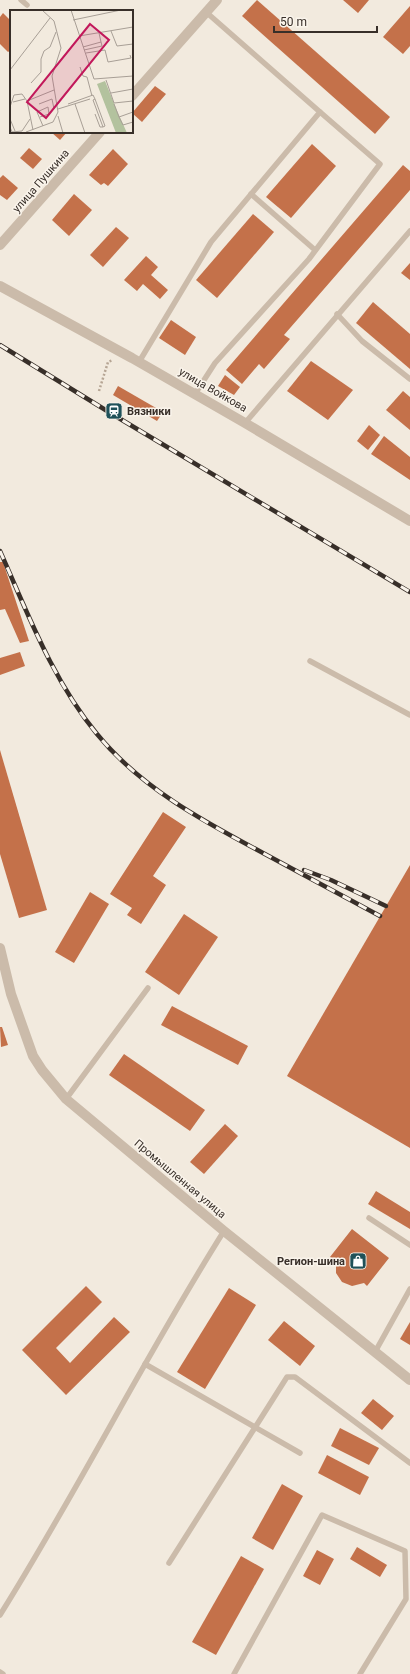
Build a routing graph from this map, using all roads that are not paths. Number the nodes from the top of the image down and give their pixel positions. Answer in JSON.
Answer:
{"nodes":[{"id":1,"x":21,"y":0,"type":"edge"},
{"id":2,"x":217,"y":0,"type":"edge"},
{"id":3,"x":27,"y":5,"type":"dead end"},
{"id":4,"x":206,"y":12,"type":"junction"},
{"id":5,"x":133,"y":95,"type":"edge"},
{"id":6,"x":320,"y":112,"type":"junction"},
{"id":7,"x":99,"y":133,"type":"edge"},
{"id":8,"x":251,"y":194,"type":"junction"},
{"id":9,"x":410,"y":231,"type":"edge"},
{"id":10,"x":0,"y":245,"type":"edge"},
{"id":11,"x":315,"y":250,"type":"junction"},
{"id":12,"x":0,"y":286,"type":"edge"},
{"id":13,"x":337,"y":314,"type":"junction"},
{"id":14,"x":139,"y":362,"type":"junction"},
{"id":15,"x":410,"y":379,"type":"edge"},
{"id":16,"x":195,"y":394,"type":"junction"},
{"id":17,"x":245,"y":423,"type":"junction"},
{"id":18,"x":410,"y":521,"type":"edge"},
{"id":19,"x":310,"y":661,"type":"dead end"},
{"id":20,"x":410,"y":715,"type":"edge"},
{"id":21,"x":0,"y":948,"type":"edge"},
{"id":22,"x":148,"y":988,"type":"dead end"},
{"id":23,"x":66,"y":1099,"type":"junction"},
{"id":24,"x":368,"y":1218,"type":"dead end"},
{"id":25,"x":224,"y":1231,"type":"junction"},
{"id":26,"x":410,"y":1245,"type":"edge"},
{"id":27,"x":410,"y":1289,"type":"edge"},
{"id":28,"x":375,"y":1352,"type":"junction"},
{"id":29,"x":145,"y":1364,"type":"junction"},
{"id":30,"x":410,"y":1380,"type":"edge"},
{"id":31,"x":256,"y":1428,"type":"junction"},
{"id":32,"x":300,"y":1453,"type":"dead end"},
{"id":33,"x":410,"y":1463,"type":"edge"},
{"id":34,"x":169,"y":1563,"type":"dead end"},
{"id":35,"x":0,"y":1615,"type":"edge"},
{"id":36,"x":0,"y":1672,"type":"edge"},
{"id":37,"x":3,"y":1674,"type":"edge"},
{"id":38,"x":234,"y":1674,"type":"edge"},
{"id":39,"x":360,"y":1674,"type":"edge"}],
"edges":[{"from":1,"to":3,"type":"lane"},
{"from":2,"to":4,"type":"street"},
{"from":4,"to":5,"type":"street"},
{"from":4,"to":6,"type":"lane"},
{"from":6,"to":8,"type":"lane"},
{"from":6,"to":11,"type":"lane"},
{"from":7,"to":10,"type":"street","name":"улица Пушкина"},
{"from":8,"to":11,"type":"lane"},
{"from":8,"to":14,"type":"lane"},
{"from":9,"to":13,"type":"lane"},
{"from":11,"to":16,"type":"lane"},
{"from":12,"to":14,"type":"street","name":"улица Войкова"},
{"from":13,"to":15,"type":"lane"},
{"from":13,"to":17,"type":"lane"},
{"from":14,"to":16,"type":"street","name":"улица Войкова"},
{"from":16,"to":17,"type":"street","name":"улица Войкова"},
{"from":17,"to":18,"type":"street","name":"улица Войкова"},
{"from":19,"to":20,"type":"lane"},
{"from":21,"to":23,"type":"street","name":"Промышленная улица"},
{"from":22,"to":23,"type":"lane"},
{"from":23,"to":25,"type":"street","name":"Промышленная улица"},
{"from":24,"to":26,"type":"lane"},
{"from":25,"to":28,"type":"street","name":"Промышленная улица"},
{"from":25,"to":29,"type":"lane"},
{"from":27,"to":28,"type":"lane"},
{"from":28,"to":30,"type":"street","name":"Промышленная улица"},
{"from":29,"to":31,"type":"lane"},
{"from":29,"to":35,"type":"lane"},
{"from":31,"to":32,"type":"lane"},
{"from":31,"to":33,"type":"lane"},
{"from":31,"to":34,"type":"lane"},
{"from":36,"to":37,"type":"lane"},
{"from":38,"to":39,"type":"lane"}]}
